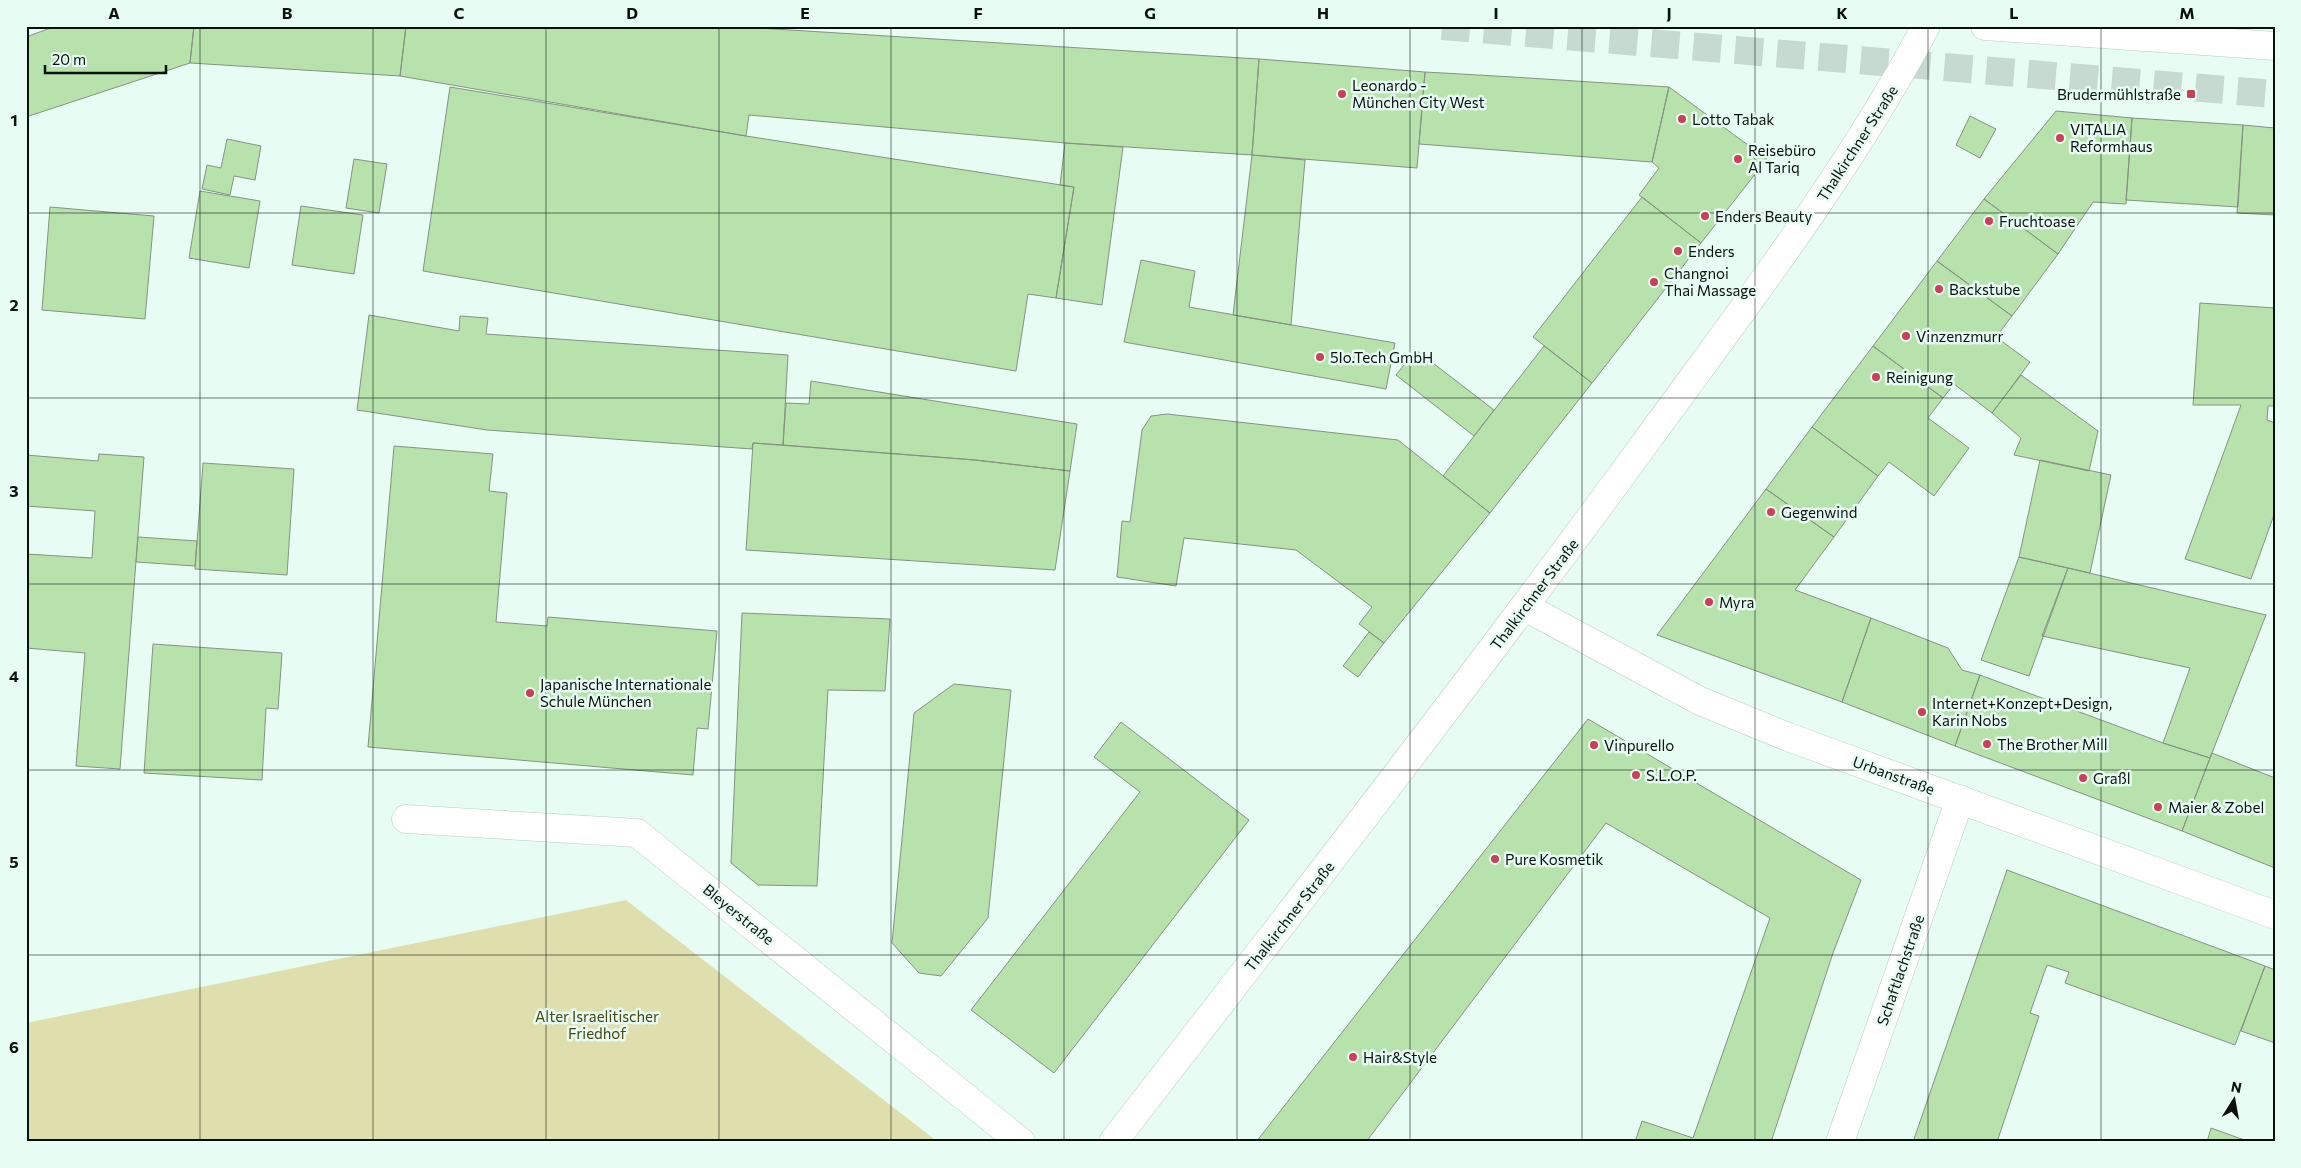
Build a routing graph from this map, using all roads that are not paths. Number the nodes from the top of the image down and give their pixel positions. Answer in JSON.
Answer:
{"nodes":[{"id":1,"x":1926,"y":26,"type":"edge"},
{"id":2,"x":1985,"y":26,"type":"edge"},
{"id":3,"x":2275,"y":46,"type":"edge"},
{"id":4,"x":1525,"y":607,"type":"junction"},
{"id":5,"x":1960,"y":799,"type":"junction"},
{"id":6,"x":406,"y":820,"type":"dead end"},
{"id":7,"x":2275,"y":915,"type":"edge"},
{"id":8,"x":1021,"y":1142,"type":"edge"},
{"id":9,"x":1113,"y":1142,"type":"edge"},
{"id":10,"x":1840,"y":1142,"type":"edge"}],
"edges":[{"from":1,"to":4,"type":"street","name":"Thalkirchner Straße"},
{"from":2,"to":3,"type":"street"},
{"from":4,"to":5,"type":"street","name":"Urbanstraße"},
{"from":4,"to":9,"type":"street","name":"Thalkirchner Straße"},
{"from":5,"to":7,"type":"street","name":"Urbanstraße"},
{"from":5,"to":10,"type":"street","name":"Schaftlachstraße"},
{"from":6,"to":8,"type":"street","name":"Bleyerstraße"}]}
